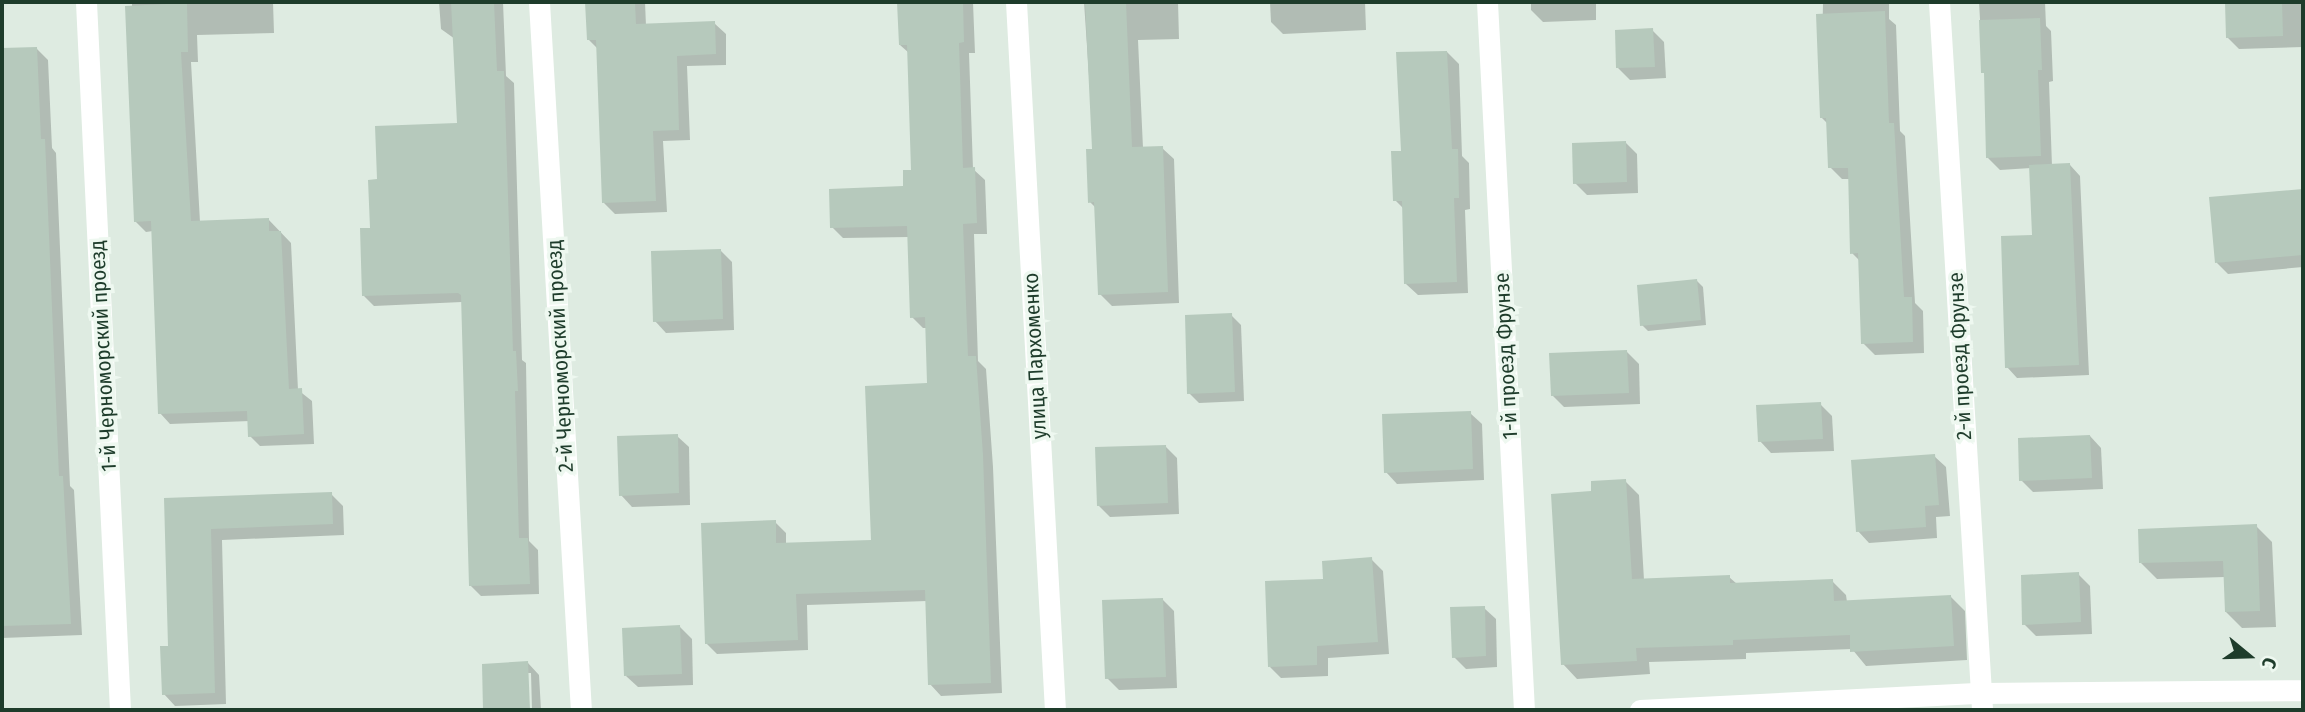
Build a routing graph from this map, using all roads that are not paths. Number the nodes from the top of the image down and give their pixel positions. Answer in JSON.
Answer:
{"nodes":[{"id":1,"x":86,"y":2,"type":"edge"},
{"id":2,"x":539,"y":2,"type":"edge"},
{"id":3,"x":1016,"y":2,"type":"edge"},
{"id":4,"x":1487,"y":2,"type":"edge"},
{"id":5,"x":1939,"y":2,"type":"edge"},
{"id":6,"x":2303,"y":690,"type":"edge"},
{"id":7,"x":1981,"y":702,"type":"edge"},
{"id":8,"x":120,"y":710,"type":"edge"},
{"id":9,"x":581,"y":710,"type":"edge"},
{"id":10,"x":1055,"y":710,"type":"edge"},
{"id":11,"x":1524,"y":710,"type":"edge"},
{"id":12,"x":1640,"y":710,"type":"edge"}],
"edges":[{"from":1,"to":8,"type":"street","name":"1-й Черноморский проезд"},
{"from":2,"to":9,"type":"street","name":"2-й Черноморский проезд"},
{"from":3,"to":10,"type":"street","name":"улица Пархоменко"},
{"from":4,"to":11,"type":"street","name":"1-й проезд Фрунзе"},
{"from":5,"to":7,"type":"street","name":"2-й проезд Фрунзе"},
{"from":6,"to":7,"type":"street"},
{"from":7,"to":12,"type":"street"}]}
